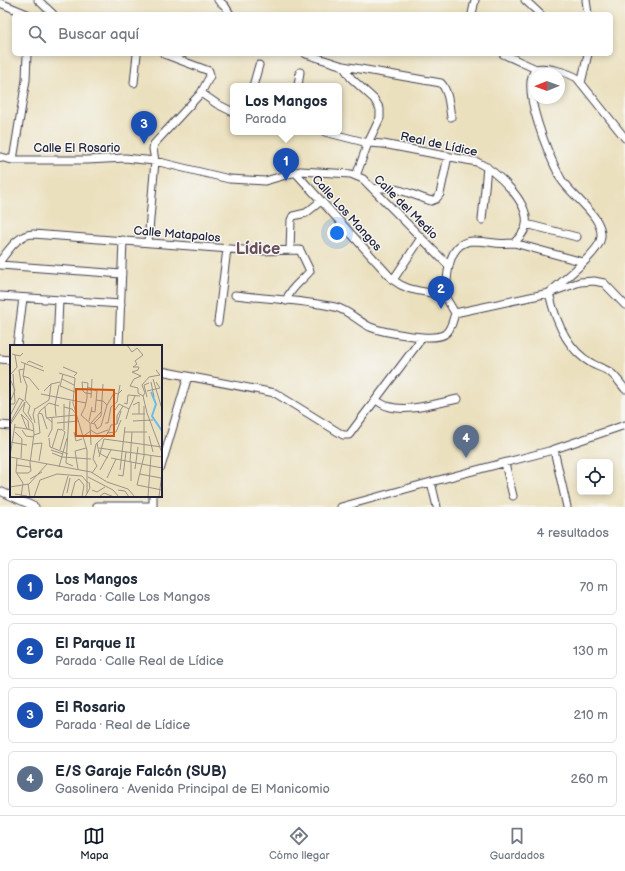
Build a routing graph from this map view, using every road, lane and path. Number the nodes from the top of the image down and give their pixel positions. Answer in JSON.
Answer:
{"nodes":[{"id":1,"x":38,"y":0,"type":"edge"},
{"id":2,"x":218,"y":0,"type":"edge"},
{"id":3,"x":475,"y":0,"type":"edge"},
{"id":4,"x":525,"y":0,"type":"edge"},
{"id":5,"x":586,"y":0,"type":"edge"},
{"id":6,"x":0,"y":4,"type":"edge"},
{"id":7,"x":22,"y":12,"type":"edge"},
{"id":8,"x":51,"y":12,"type":"edge"},
{"id":9,"x":229,"y":12,"type":"edge"},
{"id":10,"x":472,"y":12,"type":"edge"},
{"id":11,"x":538,"y":12,"type":"edge"},
{"id":12,"x":588,"y":12,"type":"edge"},
{"id":13,"x":27,"y":56,"type":"edge"},
{"id":14,"x":138,"y":56,"type":"edge"},
{"id":15,"x":169,"y":56,"type":"edge"},
{"id":16,"x":312,"y":56,"type":"edge"},
{"id":17,"x":508,"y":56,"type":"edge"},
{"id":18,"x":588,"y":56,"type":"edge"},
{"id":19,"x":259,"y":65,"type":"dead end"},
{"id":20,"x":343,"y":66,"type":"junction"},
{"id":21,"x":532,"y":68,"type":"edge"},
{"id":22,"x":300,"y":72,"type":"dead end"},
{"id":23,"x":565,"y":73,"type":"edge"},
{"id":24,"x":134,"y":83,"type":"dead end"},
{"id":25,"x":254,"y":83,"type":"edge"},
{"id":26,"x":298,"y":83,"type":"edge"},
{"id":27,"x":581,"y":83,"type":"junction"},
{"id":28,"x":201,"y":93,"type":"junction"},
{"id":29,"x":532,"y":104,"type":"edge"},
{"id":30,"x":230,"y":110,"type":"edge"},
{"id":31,"x":451,"y":117,"type":"dead end"},
{"id":32,"x":337,"y":135,"type":"edge"},
{"id":33,"x":625,"y":138,"type":"edge"},
{"id":34,"x":368,"y":143,"type":"junction"},
{"id":35,"x":448,"y":156,"type":"junction"},
{"id":36,"x":0,"y":157,"type":"edge"},
{"id":37,"x":12,"y":160,"type":"junction"},
{"id":38,"x":155,"y":161,"type":"junction"},
{"id":39,"x":486,"y":166,"type":"junction"},
{"id":40,"x":295,"y":172,"type":"junction"},
{"id":41,"x":356,"y":176,"type":"junction"},
{"id":42,"x":373,"y":189,"type":"junction"},
{"id":43,"x":321,"y":201,"type":"junction"},
{"id":44,"x":482,"y":220,"type":"dead end"},
{"id":45,"x":526,"y":224,"type":"junction"},
{"id":46,"x":576,"y":237,"type":"dead end"},
{"id":47,"x":421,"y":238,"type":"junction"},
{"id":48,"x":123,"y":240,"type":"junction"},
{"id":49,"x":148,"y":242,"type":"junction"},
{"id":50,"x":514,"y":243,"type":"junction"},
{"id":51,"x":227,"y":249,"type":"junction"},
{"id":52,"x":290,"y":250,"type":"junction"},
{"id":53,"x":583,"y":262,"type":"junction"},
{"id":54,"x":0,"y":263,"type":"edge"},
{"id":55,"x":449,"y":266,"type":"junction"},
{"id":56,"x":122,"y":274,"type":"junction"},
{"id":57,"x":393,"y":280,"type":"junction"},
{"id":58,"x":549,"y":293,"type":"junction"},
{"id":59,"x":235,"y":295,"type":"dead end"},
{"id":60,"x":0,"y":296,"type":"edge"},
{"id":61,"x":23,"y":298,"type":"junction"},
{"id":62,"x":446,"y":298,"type":"junction"},
{"id":63,"x":59,"y":300,"type":"junction"},
{"id":64,"x":286,"y":301,"type":"junction"},
{"id":65,"x":121,"y":304,"type":"junction"},
{"id":66,"x":625,"y":305,"type":"edge"},
{"id":67,"x":455,"y":312,"type":"junction"},
{"id":68,"x":218,"y":322,"type":"dead end"},
{"id":69,"x":422,"y":338,"type":"junction"},
{"id":70,"x":18,"y":345,"type":"edge"},
{"id":71,"x":57,"y":345,"type":"edge"},
{"id":72,"x":119,"y":345,"type":"edge"},
{"id":73,"x":0,"y":359,"type":"edge"},
{"id":74,"x":10,"y":360,"type":"edge"},
{"id":75,"x":162,"y":371,"type":"edge"},
{"id":76,"x":188,"y":376,"type":"junction"},
{"id":77,"x":625,"y":389,"type":"edge"},
{"id":78,"x":458,"y":399,"type":"dead end"},
{"id":79,"x":376,"y":400,"type":"junction"},
{"id":80,"x":0,"y":425,"type":"edge"},
{"id":81,"x":625,"y":425,"type":"edge"},
{"id":82,"x":10,"y":426,"type":"edge"},
{"id":83,"x":554,"y":450,"type":"junction"},
{"id":84,"x":505,"y":463,"type":"junction"},
{"id":85,"x":162,"y":464,"type":"edge"},
{"id":86,"x":431,"y":482,"type":"junction"},
{"id":87,"x":0,"y":491,"type":"edge"},
{"id":88,"x":10,"y":496,"type":"edge"},
{"id":89,"x":513,"y":496,"type":"dead end"},
{"id":90,"x":13,"y":497,"type":"edge"},
{"id":91,"x":97,"y":506,"type":"dead end"},
{"id":92,"x":153,"y":506,"type":"edge"},
{"id":93,"x":345,"y":506,"type":"edge"},
{"id":94,"x":35,"y":507,"type":"edge"},
{"id":95,"x":437,"y":507,"type":"edge"},
{"id":96,"x":567,"y":507,"type":"edge"}],
"edges":[{"from":1,"to":8,"type":"street"},
{"from":2,"to":9,"type":"street"},
{"from":3,"to":10,"type":"street"},
{"from":4,"to":11,"type":"street"},
{"from":5,"to":12,"type":"street"},
{"from":6,"to":7,"type":"street"},
{"from":13,"to":37,"type":"street"},
{"from":14,"to":24,"type":"street"},
{"from":15,"to":28,"type":"street"},
{"from":16,"to":20,"type":"street"},
{"from":17,"to":21,"type":"street"},
{"from":18,"to":27,"type":"street"},
{"from":19,"to":25,"type":"street"},
{"from":20,"to":31,"type":"street"},
{"from":20,"to":34,"type":"street"},
{"from":22,"to":26,"type":"street"},
{"from":23,"to":27,"type":"street"},
{"from":27,"to":33,"type":"street"},
{"from":28,"to":30,"type":"street"},
{"from":28,"to":38,"type":"street"},
{"from":29,"to":53,"type":"street"},
{"from":32,"to":34,"type":"street","name":"Real de Lídice"},
{"from":34,"to":35,"type":"street","name":"Real de Lídice"},
{"from":34,"to":41,"type":"street"},
{"from":35,"to":39,"type":"street","name":"Real de Lídice"},
{"from":35,"to":42,"type":"street"},
{"from":36,"to":37,"type":"street","name":"Calle El Rosario"},
{"from":37,"to":38,"type":"street","name":"Calle El Rosario"},
{"from":38,"to":40,"type":"street","name":"Calle Los Mangos"},
{"from":38,"to":49,"type":"street"},
{"from":39,"to":44,"type":"street"},
{"from":39,"to":45,"type":"street","name":"Real de Lídice"},
{"from":40,"to":41,"type":"street","name":"Calle del Medio"},
{"from":40,"to":43,"type":"street","name":"Calle Los Mangos"},
{"from":41,"to":42,"type":"street","name":"Calle del Medio"},
{"from":42,"to":47,"type":"street","name":"Calle del Medio"},
{"from":43,"to":52,"type":"street"},
{"from":43,"to":57,"type":"street","name":"Calle Los Mangos"},
{"from":45,"to":46,"type":"street"},
{"from":45,"to":50,"type":"street"},
{"from":47,"to":55,"type":"street","name":"Calle del Medio"},
{"from":47,"to":57,"type":"street"},
{"from":48,"to":49,"type":"street","name":"Calle Matapalos"},
{"from":48,"to":54,"type":"street","name":"Calle Matapalos"},
{"from":48,"to":56,"type":"street"},
{"from":49,"to":51,"type":"street","name":"Calle Matapalos"},
{"from":50,"to":53,"type":"street"},
{"from":50,"to":55,"type":"street"},
{"from":51,"to":52,"type":"street","name":"Calle Matapalos"},
{"from":51,"to":68,"type":"street"},
{"from":52,"to":64,"type":"street","name":"Calle Matapalos"},
{"from":53,"to":58,"type":"street"},
{"from":54,"to":56,"type":"street"},
{"from":55,"to":62,"type":"street"},
{"from":56,"to":65,"type":"street"},
{"from":57,"to":62,"type":"street","name":"Calle Los Mangos"},
{"from":58,"to":66,"type":"street"},
{"from":58,"to":67,"type":"street"},
{"from":58,"to":77,"type":"street"},
{"from":59,"to":64,"type":"street"},
{"from":60,"to":61,"type":"street"},
{"from":61,"to":63,"type":"street"},
{"from":61,"to":70,"type":"street"},
{"from":62,"to":67,"type":"street"},
{"from":63,"to":65,"type":"street"},
{"from":63,"to":71,"type":"street"},
{"from":64,"to":69,"type":"street"},
{"from":65,"to":72,"type":"street"},
{"from":67,"to":69,"type":"street"},
{"from":69,"to":79,"type":"street"},
{"from":73,"to":74,"type":"street"},
{"from":75,"to":76,"type":"street"},
{"from":76,"to":79,"type":"street"},
{"from":76,"to":85,"type":"street"},
{"from":78,"to":79,"type":"street"},
{"from":80,"to":82,"type":"street"},
{"from":81,"to":83,"type":"street"},
{"from":83,"to":84,"type":"street"},
{"from":83,"to":96,"type":"street"},
{"from":84,"to":86,"type":"street"},
{"from":84,"to":89,"type":"street"},
{"from":86,"to":93,"type":"street"},
{"from":86,"to":95,"type":"street"},
{"from":87,"to":88,"type":"street"},
{"from":90,"to":94,"type":"street"},
{"from":91,"to":92,"type":"street"}]}
